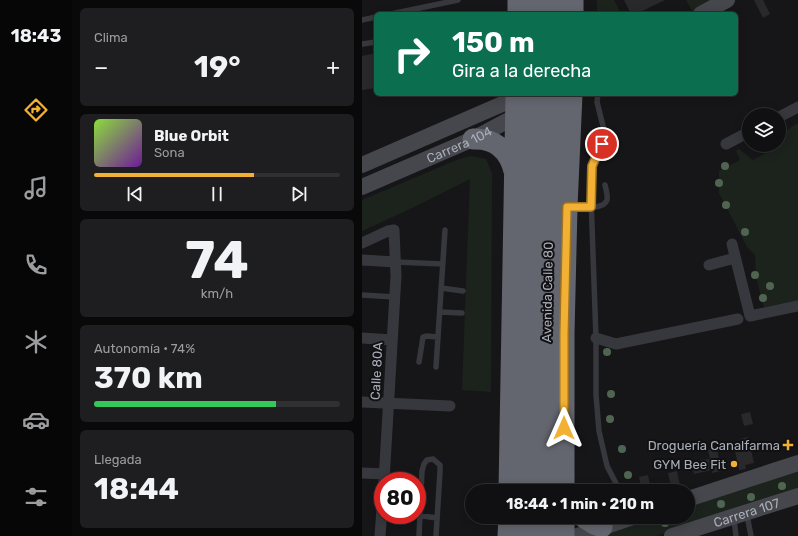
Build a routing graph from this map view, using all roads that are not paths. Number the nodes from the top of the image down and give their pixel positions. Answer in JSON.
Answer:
{"nodes":[{"id":1,"x":458,"y":0,"type":"edge"},
{"id":2,"x":518,"y":0,"type":"edge"},
{"id":3,"x":537,"y":0,"type":"edge"},
{"id":4,"x":554,"y":0,"type":"edge"},
{"id":5,"x":573,"y":0,"type":"edge"},
{"id":6,"x":728,"y":0,"type":"edge"},
{"id":7,"x":404,"y":12,"type":"edge"},
{"id":8,"x":518,"y":12,"type":"edge"},
{"id":9,"x":536,"y":12,"type":"edge"},
{"id":10,"x":554,"y":12,"type":"edge"},
{"id":11,"x":573,"y":12,"type":"edge"},
{"id":12,"x":705,"y":12,"type":"edge"},
{"id":13,"x":374,"y":17,"type":"edge"},
{"id":14,"x":362,"y":20,"type":"edge"},
{"id":15,"x":374,"y":42,"type":"edge"},
{"id":16,"x":362,"y":44,"type":"edge"},
{"id":17,"x":598,"y":96,"type":"edge"},
{"id":18,"x":537,"y":98,"type":"edge"},
{"id":19,"x":798,"y":107,"type":"edge"},
{"id":20,"x":786,"y":113,"type":"edge"},
{"id":21,"x":742,"y":136,"type":"edge"},
{"id":22,"x":473,"y":139,"type":"junction"},
{"id":23,"x":726,"y":144,"type":"dead end"},
{"id":24,"x":362,"y":165,"type":"edge"},
{"id":25,"x":514,"y":173,"type":"junction"},
{"id":26,"x":605,"y":184,"type":"dead end"},
{"id":27,"x":362,"y":187,"type":"edge"},
{"id":28,"x":567,"y":207,"type":"junction"},
{"id":29,"x":591,"y":207,"type":"junction"},
{"id":30,"x":444,"y":230,"type":"dead end"},
{"id":31,"x":362,"y":243,"type":"edge"},
{"id":32,"x":732,"y":244,"type":"dead end"},
{"id":33,"x":735,"y":258,"type":"junction"},
{"id":34,"x":362,"y":260,"type":"edge"},
{"id":35,"x":396,"y":262,"type":"junction"},
{"id":36,"x":442,"y":264,"type":"junction"},
{"id":37,"x":709,"y":265,"type":"dead end"},
{"id":38,"x":441,"y":288,"type":"junction"},
{"id":39,"x":463,"y":291,"type":"dead end"},
{"id":40,"x":362,"y":295,"type":"edge"},
{"id":41,"x":395,"y":298,"type":"junction"},
{"id":42,"x":546,"y":304,"type":"junction"},
{"id":43,"x":798,"y":306,"type":"edge"},
{"id":44,"x":440,"y":312,"type":"junction"},
{"id":45,"x":462,"y":313,"type":"dead end"},
{"id":46,"x":738,"y":319,"type":"dead end"},
{"id":47,"x":564,"y":334,"type":"junction"},
{"id":48,"x":438,"y":337,"type":"junction"},
{"id":49,"x":362,"y":338,"type":"edge"},
{"id":50,"x":596,"y":338,"type":"junction"},
{"id":51,"x":392,"y":340,"type":"junction"},
{"id":52,"x":419,"y":362,"type":"dead end"},
{"id":53,"x":436,"y":367,"type":"dead end"},
{"id":54,"x":362,"y":402,"type":"edge"},
{"id":55,"x":388,"y":403,"type":"junction"},
{"id":56,"x":450,"y":406,"type":"dead end"},
{"id":57,"x":798,"y":463,"type":"edge"},
{"id":58,"x":384,"y":472,"type":"edge"},
{"id":59,"x":422,"y":472,"type":"edge"},
{"id":60,"x":362,"y":473,"type":"edge"},
{"id":61,"x":374,"y":476,"type":"edge"},
{"id":62,"x":509,"y":484,"type":"edge"},
{"id":63,"x":527,"y":484,"type":"edge"},
{"id":64,"x":560,"y":484,"type":"edge"},
{"id":65,"x":560,"y":484,"type":"edge"},
{"id":66,"x":616,"y":484,"type":"edge"},
{"id":67,"x":798,"y":496,"type":"edge"},
{"id":68,"x":695,"y":497,"type":"edge"},
{"id":69,"x":740,"y":514,"type":"junction"},
{"id":70,"x":426,"y":516,"type":"edge"},
{"id":71,"x":437,"y":518,"type":"junction"},
{"id":72,"x":381,"y":524,"type":"edge"},
{"id":73,"x":418,"y":524,"type":"edge"},
{"id":74,"x":509,"y":524,"type":"edge"},
{"id":75,"x":527,"y":524,"type":"edge"},
{"id":76,"x":545,"y":524,"type":"edge"},
{"id":77,"x":564,"y":524,"type":"edge"},
{"id":78,"x":594,"y":524,"type":"edge"},
{"id":79,"x":611,"y":524,"type":"edge"},
{"id":80,"x":602,"y":527,"type":"junction"},
{"id":81,"x":380,"y":536,"type":"edge"},
{"id":82,"x":419,"y":536,"type":"edge"},
{"id":83,"x":436,"y":536,"type":"edge"},
{"id":84,"x":508,"y":536,"type":"edge"},
{"id":85,"x":526,"y":536,"type":"edge"},
{"id":86,"x":545,"y":536,"type":"edge"},
{"id":87,"x":564,"y":536,"type":"edge"},
{"id":88,"x":578,"y":536,"type":"edge"},
{"id":89,"x":672,"y":536,"type":"edge"},
{"id":90,"x":736,"y":536,"type":"edge"},
{"id":91,"x":750,"y":536,"type":"edge"}],
"edges":[{"from":1,"to":7,"type":"lane"},
{"from":2,"to":8,"type":"highway"},
{"from":3,"to":9,"type":"highway"},
{"from":4,"to":10,"type":"highway"},
{"from":5,"to":11,"type":"highway"},
{"from":6,"to":12,"type":"street"},
{"from":13,"to":14,"type":"lane"},
{"from":15,"to":16,"type":"lane"},
{"from":17,"to":29,"type":"lane"},
{"from":18,"to":22,"type":"street","name":"Carrera 104"},
{"from":18,"to":24,"type":"street","name":"Carrera 104"},
{"from":18,"to":25,"type":"highway"},
{"from":18,"to":28,"type":"highway","name":"Avenida Calle 80"},
{"from":18,"to":42,"type":"highway","name":"Avenida Calle 80"},
{"from":18,"to":63,"type":"highway","name":"Avenida Calle 80"},
{"from":19,"to":20,"type":"street"},
{"from":21,"to":23,"type":"street"},
{"from":22,"to":25,"type":"highway"},
{"from":22,"to":27,"type":"street","name":"Carrera 104"},
{"from":25,"to":62,"type":"highway"},
{"from":26,"to":29,"type":"lane"},
{"from":28,"to":29,"type":"lane"},
{"from":28,"to":47,"type":"highway","name":"Avenida Calle 80"},
{"from":29,"to":50,"type":"lane"},
{"from":30,"to":36,"type":"lane"},
{"from":31,"to":35,"type":"street","name":"Calle 80A"},
{"from":32,"to":33,"type":"street"},
{"from":33,"to":37,"type":"street"},
{"from":33,"to":43,"type":"street"},
{"from":34,"to":35,"type":"street"},
{"from":35,"to":36,"type":"lane"},
{"from":35,"to":41,"type":"street","name":"Calle 80A"},
{"from":36,"to":38,"type":"lane"},
{"from":38,"to":39,"type":"lane"},
{"from":38,"to":44,"type":"lane"},
{"from":40,"to":41,"type":"lane"},
{"from":41,"to":51,"type":"street","name":"Calle 80A"},
{"from":42,"to":47,"type":"highway"},
{"from":42,"to":64,"type":"highway","name":"Avenida Calle 80"},
{"from":44,"to":45,"type":"lane"},
{"from":44,"to":48,"type":"lane"},
{"from":46,"to":50,"type":"street"},
{"from":47,"to":65,"type":"highway","name":"Avenida Calle 80"},
{"from":48,"to":52,"type":"lane"},
{"from":48,"to":53,"type":"lane"},
{"from":49,"to":51,"type":"street"},
{"from":50,"to":66,"type":"lane"},
{"from":51,"to":55,"type":"street","name":"Calle 80A"},
{"from":54,"to":55,"type":"street"},
{"from":55,"to":56,"type":"street"},
{"from":55,"to":58,"type":"street","name":"Calle 80A"},
{"from":57,"to":68,"type":"street"},
{"from":59,"to":71,"type":"lane"},
{"from":60,"to":61,"type":"street"},
{"from":67,"to":69,"type":"street","name":"Carrera 107"},
{"from":69,"to":89,"type":"street","name":"Carrera 107"},
{"from":69,"to":90,"type":"lane"},
{"from":69,"to":91,"type":"lane"},
{"from":70,"to":71,"type":"lane"},
{"from":71,"to":83,"type":"lane"},
{"from":72,"to":81,"type":"street"},
{"from":73,"to":82,"type":"lane"},
{"from":74,"to":84,"type":"highway"},
{"from":75,"to":85,"type":"highway"},
{"from":76,"to":86,"type":"highway"},
{"from":77,"to":87,"type":"highway"},
{"from":78,"to":80,"type":"highway"},
{"from":79,"to":80,"type":"street"},
{"from":80,"to":88,"type":"street"}]}
